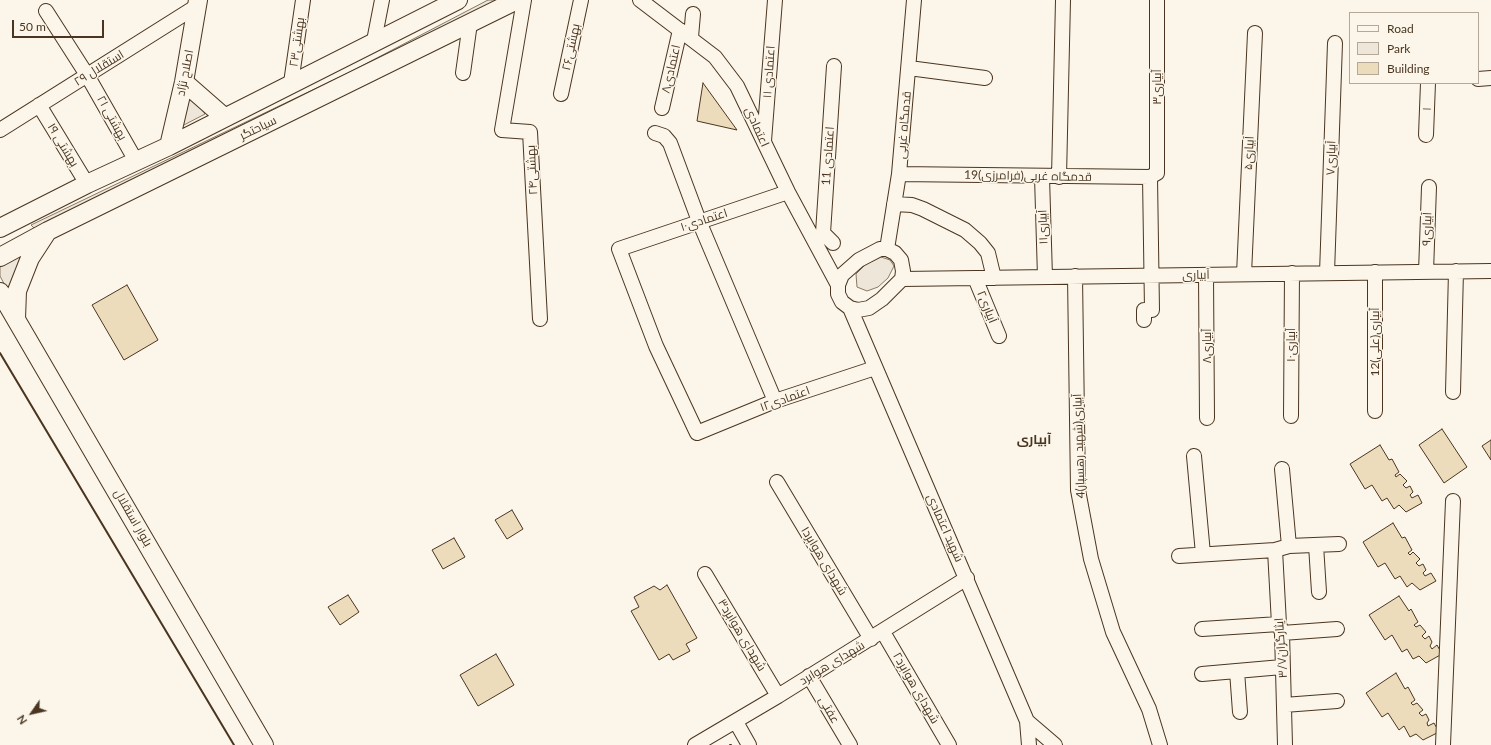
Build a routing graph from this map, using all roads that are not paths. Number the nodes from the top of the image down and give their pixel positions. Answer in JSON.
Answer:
{"nodes":[{"id":1,"x":303,"y":0,"type":"edge"},
{"id":2,"x":382,"y":0,"type":"edge"},
{"id":3,"x":458,"y":0,"type":"edge"},
{"id":4,"x":517,"y":0,"type":"edge"},
{"id":5,"x":524,"y":0,"type":"edge"},
{"id":6,"x":580,"y":0,"type":"edge"},
{"id":7,"x":640,"y":0,"type":"edge"},
{"id":8,"x":769,"y":0,"type":"edge"},
{"id":9,"x":774,"y":0,"type":"edge"},
{"id":10,"x":914,"y":0,"type":"edge"},
{"id":11,"x":1063,"y":0,"type":"edge"},
{"id":12,"x":1157,"y":0,"type":"edge"},
{"id":13,"x":198,"y":3,"type":"edge"},
{"id":14,"x":46,"y":11,"type":"dead end"},
{"id":15,"x":693,"y":14,"type":"dead end"},
{"id":16,"x":766,"y":16,"type":"dead end"},
{"id":17,"x":470,"y":23,"type":"junction"},
{"id":18,"x":1255,"y":32,"type":"dead end"},
{"id":19,"x":686,"y":34,"type":"junction"},
{"id":20,"x":374,"y":41,"type":"junction"},
{"id":21,"x":1335,"y":43,"type":"dead end"},
{"id":22,"x":834,"y":66,"type":"dead end"},
{"id":23,"x":910,"y":68,"type":"junction"},
{"id":24,"x":463,"y":73,"type":"dead end"},
{"id":25,"x":87,"y":75,"type":"junction"},
{"id":26,"x":985,"y":78,"type":"dead end"},
{"id":27,"x":1491,"y":78,"type":"edge"},
{"id":28,"x":1479,"y":79,"type":"edge"},
{"id":29,"x":184,"y":82,"type":"junction"},
{"id":30,"x":291,"y":83,"type":"junction"},
{"id":31,"x":1428,"y":84,"type":"edge"},
{"id":32,"x":561,"y":94,"type":"dead end"},
{"id":33,"x":39,"y":105,"type":"junction"},
{"id":34,"x":662,"y":108,"type":"dead end"},
{"id":35,"x":224,"y":118,"type":"junction"},
{"id":36,"x":0,"y":130,"type":"edge"},
{"id":37,"x":655,"y":133,"type":"dead end"},
{"id":38,"x":1426,"y":135,"type":"dead end"},
{"id":39,"x":764,"y":144,"type":"junction"},
{"id":40,"x":169,"y":146,"type":"junction"},
{"id":41,"x":136,"y":161,"type":"junction"},
{"id":42,"x":899,"y":174,"type":"junction"},
{"id":43,"x":1153,"y":175,"type":"junction"},
{"id":44,"x":1042,"y":177,"type":"junction"},
{"id":45,"x":1060,"y":177,"type":"junction"},
{"id":46,"x":87,"y":184,"type":"junction"},
{"id":47,"x":1429,"y":187,"type":"dead end"},
{"id":48,"x":788,"y":192,"type":"junction"},
{"id":49,"x":894,"y":204,"type":"junction"},
{"id":50,"x":36,"y":210,"type":"junction"},
{"id":51,"x":0,"y":214,"type":"edge"},
{"id":52,"x":699,"y":221,"type":"junction"},
{"id":53,"x":0,"y":228,"type":"edge"},
{"id":54,"x":48,"y":231,"type":"junction"},
{"id":55,"x":819,"y":238,"type":"junction"},
{"id":56,"x":833,"y":243,"type":"dead end"},
{"id":57,"x":887,"y":249,"type":"junction"},
{"id":58,"x":0,"y":257,"type":"edge"},
{"id":59,"x":1456,"y":271,"type":"junction"},
{"id":60,"x":1491,"y":271,"type":"edge"},
{"id":61,"x":1375,"y":272,"type":"junction"},
{"id":62,"x":1426,"y":272,"type":"junction"},
{"id":63,"x":1327,"y":273,"type":"junction"},
{"id":64,"x":1244,"y":274,"type":"junction"},
{"id":65,"x":1292,"y":274,"type":"junction"},
{"id":66,"x":1206,"y":275,"type":"junction"},
{"id":67,"x":1075,"y":276,"type":"junction"},
{"id":68,"x":1152,"y":276,"type":"junction"},
{"id":69,"x":1045,"y":277,"type":"junction"},
{"id":70,"x":975,"y":278,"type":"junction"},
{"id":71,"x":994,"y":278,"type":"junction"},
{"id":72,"x":902,"y":279,"type":"junction"},
{"id":73,"x":838,"y":284,"type":"junction"},
{"id":74,"x":0,"y":292,"type":"edge"},
{"id":75,"x":850,"y":308,"type":"junction"},
{"id":76,"x":869,"y":308,"type":"junction"},
{"id":77,"x":0,"y":310,"type":"edge"},
{"id":78,"x":16,"y":319,"type":"junction"},
{"id":79,"x":540,"y":319,"type":"dead end"},
{"id":80,"x":1144,"y":320,"type":"dead end"},
{"id":81,"x":861,"y":336,"type":"junction"},
{"id":82,"x":999,"y":336,"type":"dead end"},
{"id":83,"x":875,"y":368,"type":"junction"},
{"id":84,"x":1453,"y":392,"type":"dead end"},
{"id":85,"x":775,"y":402,"type":"junction"},
{"id":86,"x":1375,"y":411,"type":"dead end"},
{"id":87,"x":1291,"y":416,"type":"dead end"},
{"id":88,"x":1207,"y":418,"type":"dead end"},
{"id":89,"x":697,"y":433,"type":"joint"},
{"id":90,"x":1194,"y":456,"type":"dead end"},
{"id":91,"x":1282,"y":470,"type":"dead end"},
{"id":92,"x":777,"y":482,"type":"dead end"},
{"id":93,"x":1453,"y":501,"type":"dead end"},
{"id":94,"x":1339,"y":544,"type":"dead end"},
{"id":95,"x":1316,"y":545,"type":"junction"},
{"id":96,"x":1289,"y":546,"type":"junction"},
{"id":97,"x":1275,"y":550,"type":"junction"},
{"id":98,"x":1203,"y":554,"type":"junction"},
{"id":99,"x":1179,"y":556,"type":"dead end"},
{"id":100,"x":705,"y":574,"type":"dead end"},
{"id":101,"x":967,"y":578,"type":"junction"},
{"id":102,"x":1319,"y":592,"type":"dead end"},
{"id":103,"x":1280,"y":628,"type":"junction"},
{"id":104,"x":1202,"y":629,"type":"dead end"},
{"id":105,"x":1337,"y":629,"type":"dead end"},
{"id":106,"x":883,"y":632,"type":"junction"},
{"id":107,"x":871,"y":639,"type":"junction"},
{"id":108,"x":1282,"y":667,"type":"junction"},
{"id":109,"x":1237,"y":671,"type":"junction"},
{"id":110,"x":1202,"y":674,"type":"dead end"},
{"id":111,"x":809,"y":676,"type":"junction"},
{"id":112,"x":778,"y":696,"type":"junction"},
{"id":113,"x":1337,"y":701,"type":"dead end"},
{"id":114,"x":1284,"y":705,"type":"junction"},
{"id":115,"x":1240,"y":712,"type":"dead end"},
{"id":116,"x":1027,"y":721,"type":"junction"},
{"id":117,"x":736,"y":722,"type":"junction"},
{"id":118,"x":264,"y":745,"type":"edge"},
{"id":119,"x":695,"y":745,"type":"edge"},
{"id":120,"x":748,"y":745,"type":"edge"},
{"id":121,"x":850,"y":745,"type":"edge"},
{"id":122,"x":949,"y":745,"type":"edge"},
{"id":123,"x":1029,"y":745,"type":"edge"},
{"id":124,"x":1055,"y":745,"type":"edge"},
{"id":125,"x":1160,"y":745,"type":"edge"},
{"id":126,"x":1286,"y":745,"type":"edge"},
{"id":127,"x":1443,"y":745,"type":"edge"}],
"edges":[{"from":1,"to":30,"type":"street","name":"۲۳بهشتی"},
{"from":2,"to":20,"type":"street"},
{"from":3,"to":20,"type":"main road","name":"سیاحتگر"},
{"from":4,"to":17,"type":"main road","name":"سیاحتگر"},
{"from":5,"to":79,"type":"street","name":"۲۴بهشتی"},
{"from":6,"to":32,"type":"street","name":"۲۶بهشتی"},
{"from":7,"to":19,"type":"street","name":"اعتمادی"},
{"from":8,"to":16,"type":"street"},
{"from":9,"to":39,"type":"street","name":"۱۱ اعتمادی"},
{"from":10,"to":23,"type":"street","name":"قدمگاه غربی"},
{"from":11,"to":45,"type":"street"},
{"from":12,"to":43,"type":"street","name":"آبیاری۳"},
{"from":13,"to":25,"type":"street","name":"۲۹ استقلال"},
{"from":13,"to":29,"type":"main road","name":"اصلاح نژاد"},
{"from":14,"to":25,"type":"street","name":"۲۱ بهشتی"},
{"from":15,"to":19,"type":"street","name":"اعتمادی۸"},
{"from":17,"to":24,"type":"street"},
{"from":17,"to":54,"type":"main road","name":"سیاحتگر"},
{"from":18,"to":64,"type":"street","name":"آبیاری۵"},
{"from":19,"to":34,"type":"street","name":"اعتمادی۸"},
{"from":19,"to":39,"type":"street","name":"اعتمادی"},
{"from":20,"to":30,"type":"main road","name":"سیاحتگر"},
{"from":21,"to":63,"type":"street","name":"آبیاری۷"},
{"from":22,"to":55,"type":"street","name":"11 اعتمادی"},
{"from":23,"to":26,"type":"street"},
{"from":23,"to":42,"type":"street","name":"قدمگاه غربی"},
{"from":25,"to":33,"type":"street","name":"۲۹ استقلال"},
{"from":25,"to":41,"type":"street","name":"۲۱ بهشتی"},
{"from":27,"to":28,"type":"street"},
{"from":29,"to":35,"type":"main road"},
{"from":29,"to":40,"type":"main road","name":"اصلاح نژاد"},
{"from":30,"to":35,"type":"main road","name":"سیاحتگر"},
{"from":31,"to":38,"type":"street","name":"۱"},
{"from":33,"to":36,"type":"street","name":"۲۹ استقلال"},
{"from":33,"to":46,"type":"street","name":"۱۹ بهشتی"},
{"from":35,"to":40,"type":"main road","name":"سیاحتگر"},
{"from":37,"to":52,"type":"street"},
{"from":39,"to":48,"type":"street","name":"اعتمادی"},
{"from":40,"to":41,"type":"main road","name":"سیاحتگر"},
{"from":41,"to":46,"type":"main road","name":"سیاحتگر"},
{"from":42,"to":44,"type":"street","name":"19قدمگاه غربی(فرامرزی)"},
{"from":42,"to":49,"type":"street","name":"قدمگاه غربی"},
{"from":43,"to":45,"type":"street","name":"19قدمگاه غربی(فرامرزی)"},
{"from":43,"to":68,"type":"street","name":"آبیاری۳"},
{"from":44,"to":45,"type":"street","name":"19قدمگاه غربی(فرامرزی)"},
{"from":44,"to":69,"type":"street","name":"آبیاری۱۱"},
{"from":46,"to":50,"type":"main road","name":"سیاحتگر"},
{"from":47,"to":62,"type":"street","name":"آبیاری۹"},
{"from":48,"to":52,"type":"street","name":"اعتمادی۱۰"},
{"from":48,"to":55,"type":"street","name":"اعتمادی"},
{"from":49,"to":57,"type":"street","name":"قدمگاه غربی"},
{"from":49,"to":71,"type":"street"},
{"from":50,"to":51,"type":"main road"},
{"from":50,"to":53,"type":"main road","name":"سیاحتگر"},
{"from":52,"to":85,"type":"street"},
{"from":52,"to":89,"type":"street","name":"اعتمادی۱۰"},
{"from":54,"to":58,"type":"main road","name":"سیاحتگر"},
{"from":54,"to":78,"type":"main road"},
{"from":55,"to":56,"type":"street"},
{"from":55,"to":73,"type":"street","name":"اعتمادی"},
{"from":57,"to":72,"type":"street"},
{"from":57,"to":73,"type":"street"},
{"from":59,"to":60,"type":"street","name":"آبیاری"},
{"from":59,"to":62,"type":"street","name":"آبیاری"},
{"from":59,"to":84,"type":"street"},
{"from":61,"to":62,"type":"street","name":"آبیاری"},
{"from":61,"to":63,"type":"street","name":"آبیاری"},
{"from":61,"to":86,"type":"street","name":"12آبیاری(علی)"},
{"from":63,"to":65,"type":"street","name":"آبیاری"},
{"from":64,"to":65,"type":"street","name":"آبیاری"},
{"from":64,"to":66,"type":"street","name":"آبیاری"},
{"from":65,"to":87,"type":"street","name":"آبیاری۱۰"},
{"from":66,"to":68,"type":"street","name":"آبیاری"},
{"from":66,"to":88,"type":"street","name":"آبیاری۸"},
{"from":67,"to":68,"type":"street","name":"آبیاری"},
{"from":67,"to":69,"type":"street","name":"آبیاری"},
{"from":67,"to":125,"type":"street","name":"4آبیاری(شهید رهسپار)"},
{"from":68,"to":80,"type":"street","name":"آبیاری۳"},
{"from":69,"to":71,"type":"street","name":"آبیاری"},
{"from":70,"to":71,"type":"street","name":"آبیاری"},
{"from":70,"to":72,"type":"street","name":"آبیاری"},
{"from":70,"to":82,"type":"street","name":"آبیاری۲"},
{"from":72,"to":76,"type":"street"},
{"from":73,"to":75,"type":"street"},
{"from":74,"to":78,"type":"main road","name":"بلوار استقلال"},
{"from":75,"to":76,"type":"street"},
{"from":75,"to":81,"type":"street","name":"شهید اعتمادی"},
{"from":76,"to":81,"type":"street"},
{"from":77,"to":78,"type":"main road"},
{"from":78,"to":118,"type":"main road","name":"بلوار استقلال"},
{"from":81,"to":83,"type":"street","name":"شهید اعتمادی"},
{"from":83,"to":85,"type":"street","name":"اعتمادی۱۲"},
{"from":83,"to":101,"type":"street","name":"شهید اعتمادی"},
{"from":85,"to":89,"type":"street","name":"اعتمادی۱۲"},
{"from":90,"to":98,"type":"street"},
{"from":91,"to":96,"type":"street"},
{"from":92,"to":107,"type":"street","name":"شهدای هوابرد۱"},
{"from":93,"to":127,"type":"street"},
{"from":94,"to":95,"type":"street"},
{"from":95,"to":96,"type":"street"},
{"from":95,"to":102,"type":"street"},
{"from":96,"to":97,"type":"street"},
{"from":97,"to":98,"type":"street"},
{"from":97,"to":103,"type":"street","name":"ایثارگران۳/۷"},
{"from":98,"to":99,"type":"street"},
{"from":100,"to":112,"type":"street","name":"۳شهدای هوابرد"},
{"from":101,"to":106,"type":"street","name":"شهدای هوابرد"},
{"from":101,"to":116,"type":"street","name":"شهید اعتمادی"},
{"from":103,"to":104,"type":"street"},
{"from":103,"to":105,"type":"street"},
{"from":103,"to":108,"type":"street","name":"ایثارگران۳/۷"},
{"from":106,"to":107,"type":"street","name":"شهدای هوابرد"},
{"from":106,"to":122,"type":"street","name":"شهدای هوابرد۲"},
{"from":107,"to":111,"type":"street","name":"شهدای هوابرد"},
{"from":108,"to":109,"type":"street"},
{"from":108,"to":114,"type":"street","name":"ایثارگران۳/۷"},
{"from":109,"to":110,"type":"street"},
{"from":109,"to":115,"type":"street"},
{"from":111,"to":112,"type":"street","name":"شهدای هوابرد"},
{"from":111,"to":121,"type":"street","name":"عفتی"},
{"from":112,"to":117,"type":"street","name":"شهدای هوابرد"},
{"from":113,"to":114,"type":"street"},
{"from":114,"to":126,"type":"street","name":"ایثارگران۳/۷"},
{"from":116,"to":123,"type":"street"},
{"from":116,"to":124,"type":"street"},
{"from":117,"to":119,"type":"street","name":"شهدای هوابرد"},
{"from":117,"to":120,"type":"street"}]}
